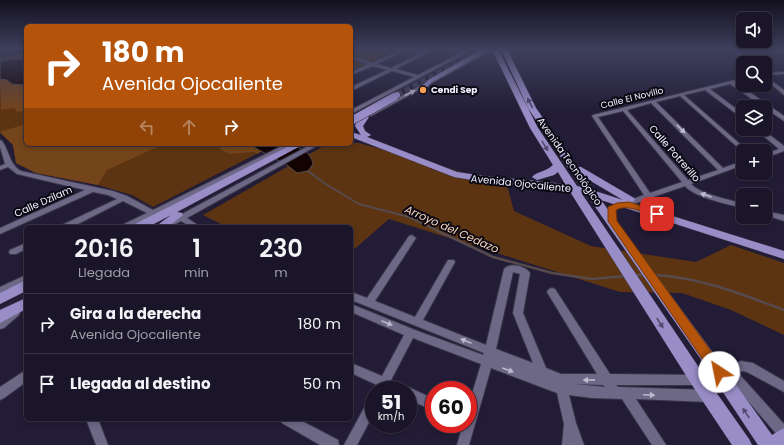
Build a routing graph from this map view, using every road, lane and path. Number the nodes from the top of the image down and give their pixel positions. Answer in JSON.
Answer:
{"nodes":[{"id":1,"x":391,"y":70,"type":"joint"},
{"id":2,"x":428,"y":70,"type":"edge"},
{"id":3,"x":432,"y":70,"type":"edge"},
{"id":4,"x":451,"y":70,"type":"edge"},
{"id":5,"x":455,"y":70,"type":"edge"},
{"id":6,"x":504,"y":70,"type":"edge"},
{"id":7,"x":506,"y":70,"type":"edge"},
{"id":8,"x":514,"y":70,"type":"edge"},
{"id":9,"x":784,"y":73,"type":"edge"},
{"id":10,"x":772,"y":75,"type":"edge"},
{"id":11,"x":416,"y":76,"type":"junction"},
{"id":12,"x":736,"y":81,"type":"edge"},
{"id":13,"x":731,"y":82,"type":"junction"},
{"id":14,"x":772,"y":82,"type":"edge"},
{"id":15,"x":512,"y":84,"type":"junction"},
{"id":16,"x":425,"y":86,"type":"junction"},
{"id":17,"x":353,"y":88,"type":"edge"},
{"id":18,"x":706,"y":88,"type":"junction"},
{"id":19,"x":784,"y":93,"type":"edge"},
{"id":20,"x":681,"y":94,"type":"junction"},
{"id":21,"x":382,"y":97,"type":"junction"},
{"id":22,"x":653,"y":102,"type":"junction"},
{"id":23,"x":624,"y":109,"type":"junction"},
{"id":24,"x":353,"y":112,"type":"edge"},
{"id":25,"x":353,"y":112,"type":"edge"},
{"id":26,"x":736,"y":112,"type":"edge"},
{"id":27,"x":784,"y":119,"type":"edge"},
{"id":28,"x":356,"y":120,"type":"edge"},
{"id":29,"x":353,"y":130,"type":"edge"},
{"id":30,"x":353,"y":136,"type":"edge"},
{"id":31,"x":767,"y":136,"type":"edge"},
{"id":32,"x":365,"y":137,"type":"junction"},
{"id":33,"x":0,"y":142,"type":"edge"},
{"id":34,"x":737,"y":144,"type":"edge"},
{"id":35,"x":287,"y":146,"type":"edge"},
{"id":36,"x":304,"y":146,"type":"edge"},
{"id":37,"x":305,"y":146,"type":"edge"},
{"id":38,"x":784,"y":149,"type":"edge"},
{"id":39,"x":772,"y":153,"type":"edge"},
{"id":40,"x":569,"y":163,"type":"junction"},
{"id":41,"x":8,"y":165,"type":"junction"},
{"id":42,"x":736,"y":165,"type":"edge"},
{"id":43,"x":558,"y":166,"type":"junction"},
{"id":44,"x":0,"y":168,"type":"edge"},
{"id":45,"x":722,"y":170,"type":"junction"},
{"id":46,"x":538,"y":180,"type":"junction"},
{"id":47,"x":686,"y":182,"type":"junction"},
{"id":48,"x":572,"y":185,"type":"junction"},
{"id":49,"x":93,"y":189,"type":"junction"},
{"id":50,"x":589,"y":190,"type":"junction"},
{"id":51,"x":204,"y":195,"type":"junction"},
{"id":52,"x":647,"y":196,"type":"junction"},
{"id":53,"x":124,"y":198,"type":"junction"},
{"id":54,"x":631,"y":202,"type":"junction"},
{"id":55,"x":582,"y":204,"type":"junction"},
{"id":56,"x":736,"y":204,"type":"edge"},
{"id":57,"x":657,"y":209,"type":"junction"},
{"id":58,"x":152,"y":213,"type":"junction"},
{"id":59,"x":772,"y":215,"type":"edge"},
{"id":60,"x":784,"y":218,"type":"edge"},
{"id":61,"x":171,"y":221,"type":"edge"},
{"id":62,"x":612,"y":221,"type":"junction"},
{"id":63,"x":69,"y":225,"type":"edge"},
{"id":64,"x":129,"y":225,"type":"edge"},
{"id":65,"x":137,"y":225,"type":"edge"},
{"id":66,"x":143,"y":225,"type":"edge"},
{"id":67,"x":188,"y":225,"type":"edge"},
{"id":68,"x":0,"y":231,"type":"edge"},
{"id":69,"x":412,"y":238,"type":"dead end"},
{"id":70,"x":24,"y":247,"type":"edge"},
{"id":71,"x":784,"y":249,"type":"edge"},
{"id":72,"x":13,"y":252,"type":"dead end"},
{"id":73,"x":784,"y":255,"type":"edge"},
{"id":74,"x":451,"y":262,"type":"dead end"},
{"id":75,"x":24,"y":279,"type":"edge"},
{"id":76,"x":24,"y":287,"type":"edge"},
{"id":77,"x":0,"y":291,"type":"edge"},
{"id":78,"x":552,"y":292,"type":"dead end"},
{"id":79,"x":353,"y":297,"type":"edge"},
{"id":80,"x":0,"y":299,"type":"edge"},
{"id":81,"x":369,"y":303,"type":"junction"},
{"id":82,"x":23,"y":307,"type":"edge"},
{"id":83,"x":353,"y":309,"type":"edge"},
{"id":84,"x":0,"y":317,"type":"edge"},
{"id":85,"x":417,"y":322,"type":"junction"},
{"id":86,"x":0,"y":325,"type":"edge"},
{"id":87,"x":411,"y":333,"type":"junction"},
{"id":88,"x":488,"y":356,"type":"junction"},
{"id":89,"x":710,"y":360,"type":"junction"},
{"id":90,"x":353,"y":369,"type":"edge"},
{"id":91,"x":542,"y":372,"type":"junction"},
{"id":92,"x":733,"y":375,"type":"junction"},
{"id":93,"x":24,"y":376,"type":"edge"},
{"id":94,"x":607,"y":380,"type":"junction"},
{"id":95,"x":698,"y":380,"type":"junction"},
{"id":96,"x":373,"y":381,"type":"edge"},
{"id":97,"x":385,"y":381,"type":"edge"},
{"id":98,"x":561,"y":384,"type":"junction"},
{"id":99,"x":784,"y":387,"type":"edge"},
{"id":100,"x":620,"y":393,"type":"junction"},
{"id":101,"x":0,"y":394,"type":"edge"},
{"id":102,"x":477,"y":394,"type":"edge"},
{"id":103,"x":709,"y":396,"type":"junction"},
{"id":104,"x":365,"y":418,"type":"edge"},
{"id":105,"x":93,"y":421,"type":"edge"},
{"id":106,"x":290,"y":421,"type":"edge"},
{"id":107,"x":570,"y":424,"type":"junction"},
{"id":108,"x":466,"y":433,"type":"edge"},
{"id":109,"x":784,"y":436,"type":"edge"},
{"id":110,"x":102,"y":445,"type":"edge"},
{"id":111,"x":333,"y":445,"type":"edge"},
{"id":112,"x":350,"y":445,"type":"edge"},
{"id":113,"x":463,"y":445,"type":"edge"},
{"id":114,"x":568,"y":445,"type":"edge"},
{"id":115,"x":578,"y":445,"type":"edge"},
{"id":116,"x":660,"y":445,"type":"edge"},
{"id":117,"x":743,"y":445,"type":"edge"},
{"id":118,"x":768,"y":445,"type":"edge"},
{"id":119,"x":773,"y":445,"type":"edge"}],
"edges":[{"from":1,"to":11,"type":"street"},
{"from":1,"to":17,"type":"street"},
{"from":2,"to":11,"type":"street"},
{"from":3,"to":21,"type":"street"},
{"from":4,"to":16,"type":"main road"},
{"from":5,"to":16,"type":"street"},
{"from":6,"to":15,"type":"main road","name":"Avenida Tecnológico"},
{"from":7,"to":15,"type":"main road"},
{"from":40,"to":8,"type":"main road","name":"Avenida Tecnológico","one_way":true},
{"from":9,"to":10,"type":"street"},
{"from":11,"to":21,"type":"street"},
{"from":12,"to":13,"type":"street","name":"Calle El Novillo"},
{"from":13,"to":18,"type":"street","name":"Calle El Novillo"},
{"from":13,"to":27,"type":"street"},
{"from":14,"to":19,"type":"street"},
{"from":15,"to":43,"type":"main road","name":"Avenida Tecnológico","one_way":true},
{"from":28,"to":16,"type":"street","one_way":true},
{"from":18,"to":20,"type":"street","name":"Calle El Novillo"},
{"from":18,"to":26,"type":"street"},
{"from":20,"to":22,"type":"street","name":"Calle El Novillo"},
{"from":20,"to":34,"type":"street"},
{"from":21,"to":24,"type":"street"},
{"from":22,"to":23,"type":"street","name":"Calle El Novillo"},
{"from":22,"to":45,"type":"street","one_way":true},
{"from":23,"to":47,"type":"street","name":"Calle Potrerillo"},
{"from":23,"to":52,"type":"street","name":"Calle El Novillo"},
{"from":25,"to":28,"type":"main road","bridge":true},
{"from":28,"to":32,"type":"main road"},
{"from":29,"to":32,"type":"main road","name":"Avenida Ojocaliente"},
{"from":30,"to":32,"type":"main road","name":"Avenida Ojocaliente"},
{"from":31,"to":38,"type":"street"},
{"from":32,"to":46,"type":"main road","name":"Avenida Ojocaliente"},
{"from":33,"to":41,"type":"street"},
{"from":35,"to":51,"type":"street"},
{"from":36,"to":51,"type":"main road"},
{"from":37,"to":61,"type":"street"},
{"from":38,"to":39,"type":"street"},
{"from":40,"to":50,"type":"main road","name":"Avenida Tecnológico"},
{"from":40,"to":54,"type":"main road"},
{"from":41,"to":44,"type":"street"},
{"from":41,"to":49,"type":"street"},
{"from":42,"to":45,"type":"street"},
{"from":43,"to":46,"type":"main road"},
{"from":43,"to":48,"type":"main road","name":"Avenida Tecnológico"},
{"from":45,"to":47,"type":"street"},
{"from":46,"to":48,"type":"main road","name":"Avenida Ojocaliente"},
{"from":46,"to":55,"type":"main road"},
{"from":47,"to":52,"type":"street"},
{"from":56,"to":47,"type":"street","name":"Calle Potrerillo","one_way":true},
{"from":48,"to":50,"type":"main road","name":"Avenida Ojocaliente"},
{"from":48,"to":55,"type":"main road","name":"Avenida Tecnológico"},
{"from":49,"to":53,"type":"street"},
{"from":49,"to":68,"type":"street","name":"Calle Dzilam"},
{"from":50,"to":54,"type":"main road","name":"Avenida Ojocaliente"},
{"from":50,"to":62,"type":"main road","name":"Avenida Tecnológico"},
{"from":51,"to":58,"type":"street"},
{"from":51,"to":61,"type":"main road"},
{"from":51,"to":65,"type":"main road"},
{"from":51,"to":66,"type":"main road"},
{"from":52,"to":54,"type":"street"},
{"from":52,"to":57,"type":"street"},
{"from":53,"to":58,"type":"street"},
{"from":53,"to":63,"type":"street"},
{"from":54,"to":57,"type":"main road","name":"Avenida Ojocaliente"},
{"from":54,"to":62,"type":"main road"},
{"from":54,"to":73,"type":"main road","name":"Avenida Ojocaliente"},
{"from":55,"to":95,"type":"main road","name":"Avenida Tecnológico","one_way":true},
{"from":57,"to":71,"type":"main road","name":"Avenida Ojocaliente"},
{"from":58,"to":64,"type":"street"},
{"from":59,"to":60,"type":"street"},
{"from":61,"to":67,"type":"street"},
{"from":62,"to":89,"type":"main road","name":"Avenida Tecnológico"},
{"from":69,"to":81,"type":"street"},
{"from":70,"to":72,"type":"street"},
{"from":74,"to":85,"type":"street"},
{"from":75,"to":77,"type":"street"},
{"from":76,"to":80,"type":"main road"},
{"from":78,"to":94,"type":"street"},
{"from":79,"to":81,"type":"street"},
{"from":81,"to":85,"type":"street"},
{"from":82,"to":84,"type":"main road"},
{"from":82,"to":86,"type":"street"},
{"from":83,"to":87,"type":"street","one_way":true},
{"from":88,"to":85,"type":"street","one_way":true},
{"from":87,"to":88,"type":"street"},
{"from":87,"to":97,"type":"street"},
{"from":88,"to":91,"type":"street"},
{"from":88,"to":91,"type":"street"},
{"from":88,"to":98,"type":"street","one_way":true},
{"from":88,"to":102,"type":"street"},
{"from":89,"to":92,"type":"main road"},
{"from":118,"to":89,"type":"main road","name":"Avenida Tecnológico","one_way":true},
{"from":90,"to":96,"type":"street"},
{"from":91,"to":98,"type":"street"},
{"from":92,"to":99,"type":"street"},
{"from":92,"to":109,"type":"street"},
{"from":93,"to":101,"type":"street"},
{"from":94,"to":95,"type":"street"},
{"from":94,"to":98,"type":"street","one_way":true},
{"from":94,"to":100,"type":"street"},
{"from":95,"to":103,"type":"main road","name":"Avenida Tecnológico"},
{"from":98,"to":100,"type":"street"},
{"from":98,"to":107,"type":"street"},
{"from":100,"to":103,"type":"street","one_way":true},
{"from":100,"to":116,"type":"street"},
{"from":103,"to":117,"type":"main road","name":"Avenida Tecnológico"},
{"from":104,"to":112,"type":"street"},
{"from":105,"to":110,"type":"street"},
{"from":106,"to":111,"type":"street"},
{"from":107,"to":114,"type":"street"},
{"from":107,"to":115,"type":"street"},
{"from":108,"to":113,"type":"street"},
{"from":109,"to":119,"type":"main road"}]}
